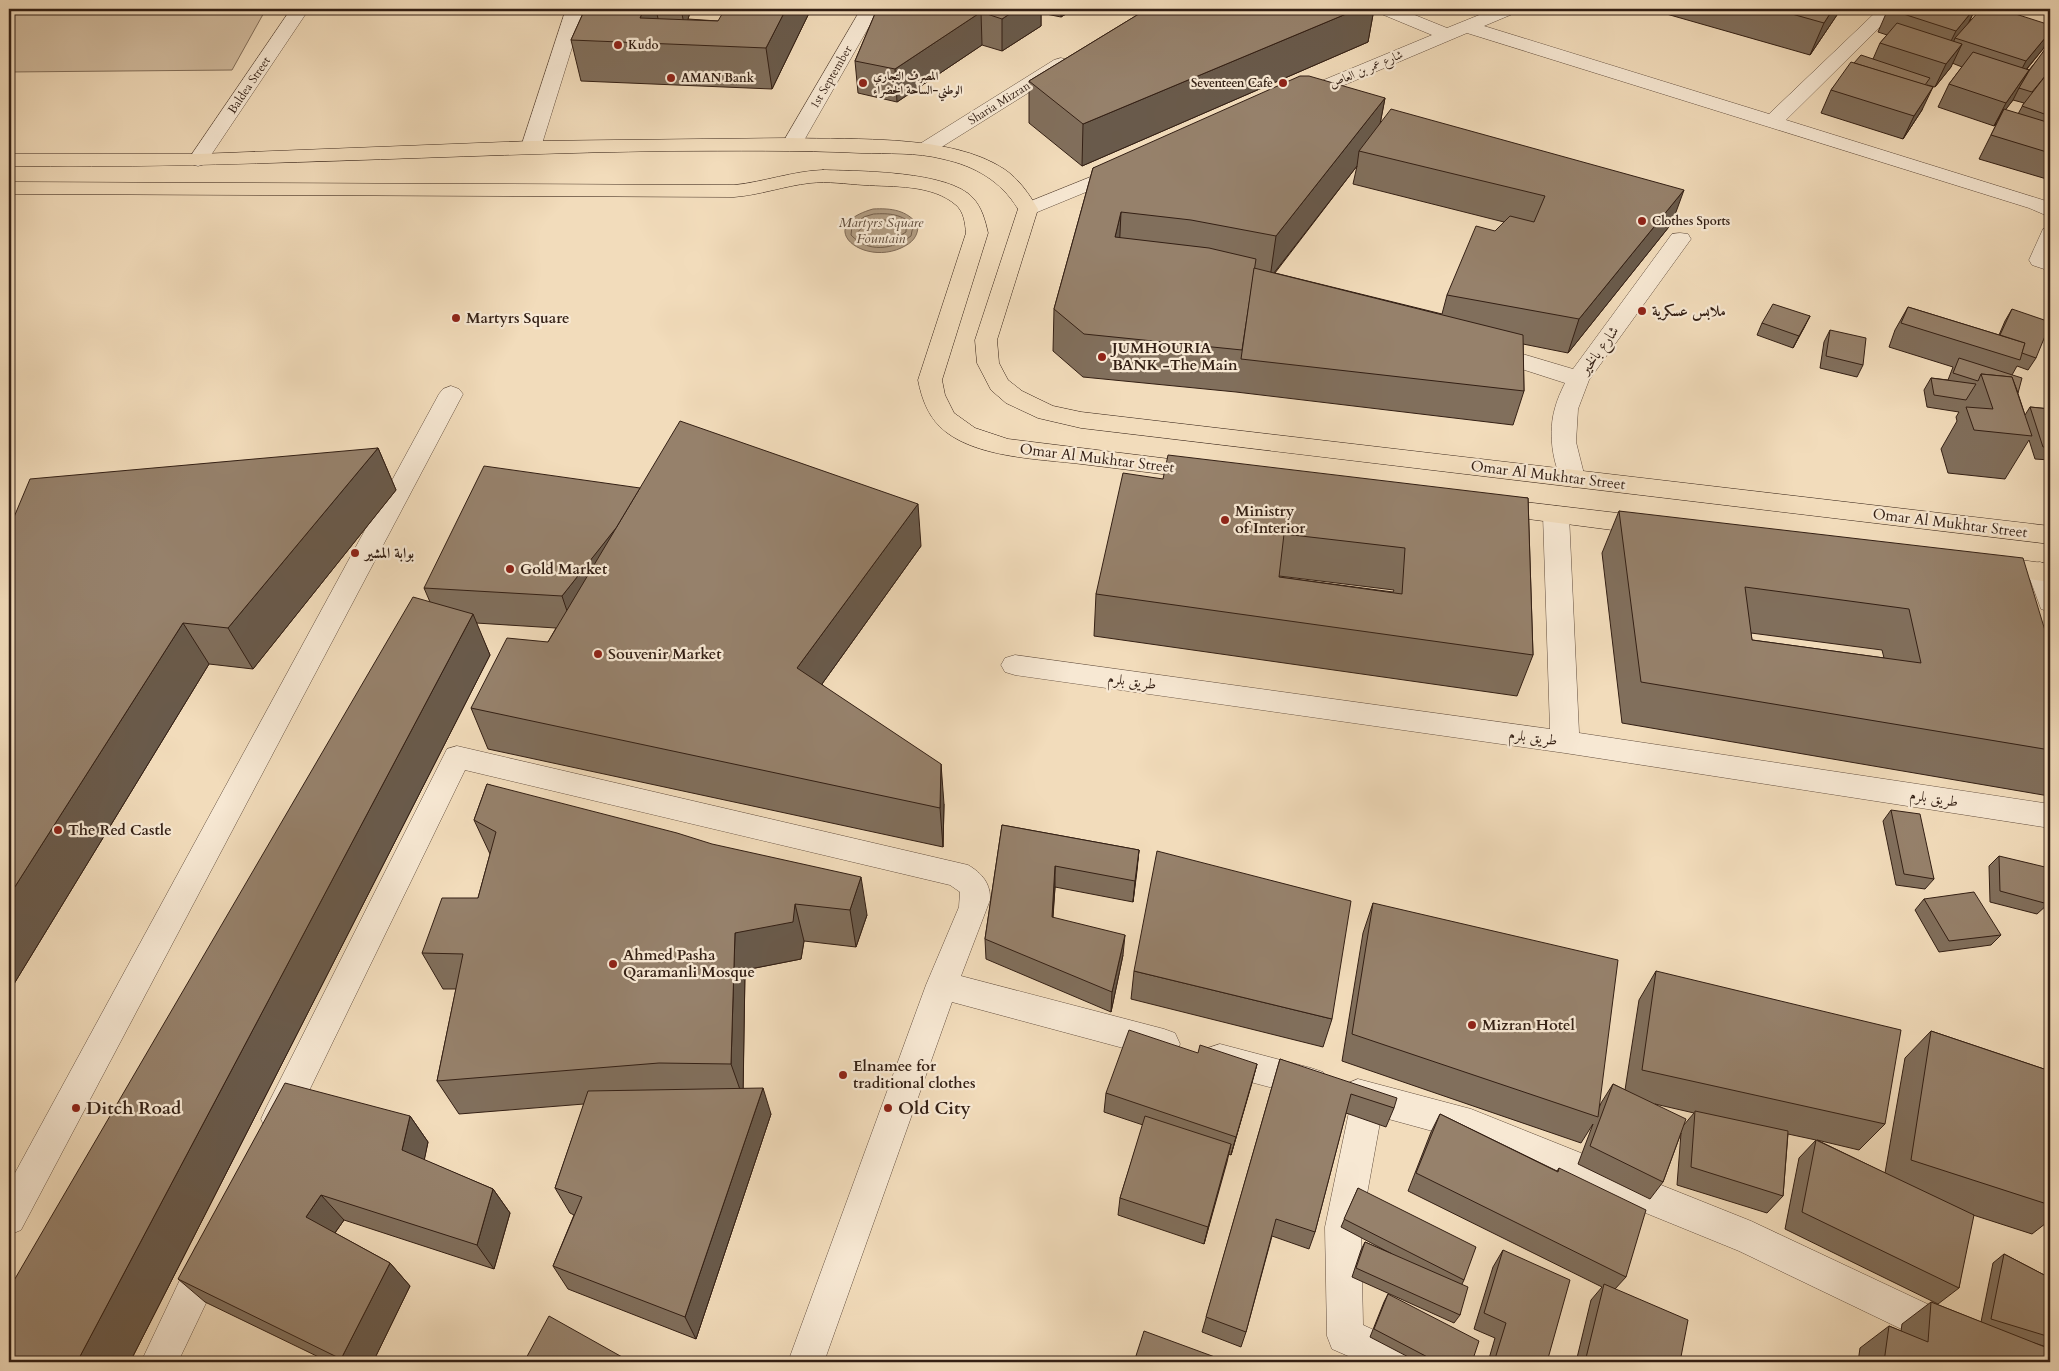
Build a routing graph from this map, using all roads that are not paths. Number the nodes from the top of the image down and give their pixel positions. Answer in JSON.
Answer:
{"nodes":[{"id":1,"x":300,"y":9,"type":"edge"},
{"id":2,"x":575,"y":9,"type":"edge"},
{"id":3,"x":870,"y":9,"type":"edge"},
{"id":4,"x":1385,"y":9,"type":"edge"},
{"id":5,"x":1509,"y":9,"type":"edge"},
{"id":6,"x":1889,"y":9,"type":"edge"},
{"id":7,"x":1467,"y":27,"type":"junction"},
{"id":8,"x":1448,"y":35,"type":"junction"},
{"id":9,"x":1074,"y":56,"type":"edge"},
{"id":10,"x":1284,"y":103,"type":"edge"},
{"id":11,"x":1772,"y":122,"type":"junction"},
{"id":12,"x":792,"y":144,"type":"junction"},
{"id":13,"x":531,"y":147,"type":"junction"},
{"id":14,"x":925,"y":149,"type":"junction"},
{"id":15,"x":9,"y":160,"type":"edge"},
{"id":16,"x":198,"y":160,"type":"junction"},
{"id":17,"x":1137,"y":164,"type":"edge"},
{"id":18,"x":9,"y":188,"type":"edge"},
{"id":19,"x":1028,"y":209,"type":"junction"},
{"id":20,"x":2050,"y":212,"type":"edge"},
{"id":21,"x":2050,"y":233,"type":"edge"},
{"id":22,"x":1680,"y":239,"type":"dead end"},
{"id":23,"x":2050,"y":264,"type":"edge"},
{"id":24,"x":1471,"y":345,"type":"edge"},
{"id":25,"x":1578,"y":379,"type":"junction"},
{"id":26,"x":451,"y":394,"type":"dead end"},
{"id":27,"x":1223,"y":474,"type":"edge"},
{"id":28,"x":1573,"y":478,"type":"junction"},
{"id":29,"x":1468,"y":504,"type":"edge"},
{"id":30,"x":1556,"y":515,"type":"junction"},
{"id":31,"x":1675,"y":529,"type":"edge"},
{"id":32,"x":2050,"y":536,"type":"edge"},
{"id":33,"x":1971,"y":563,"type":"edge"},
{"id":34,"x":2045,"y":572,"type":"edge"},
{"id":35,"x":2050,"y":602,"type":"edge"},
{"id":36,"x":1015,"y":665,"type":"dead end"},
{"id":37,"x":1565,"y":742,"type":"junction"},
{"id":38,"x":2050,"y":816,"type":"edge"},
{"id":39,"x":942,"y":985,"type":"junction"},
{"id":40,"x":1368,"y":1098,"type":"junction"},
{"id":41,"x":264,"y":1149,"type":"edge"},
{"id":42,"x":9,"y":1218,"type":"edge"},
{"id":43,"x":224,"y":1229,"type":"edge"},
{"id":44,"x":158,"y":1362,"type":"edge"},
{"id":45,"x":806,"y":1362,"type":"edge"},
{"id":46,"x":1403,"y":1362,"type":"edge"},
{"id":47,"x":2010,"y":1362,"type":"edge"}],
"edges":[{"from":1,"to":16,"type":"street","name":"Baldea Street"},
{"from":2,"to":13,"type":"street"},
{"from":3,"to":12,"type":"street","name":"1st September"},
{"from":4,"to":8,"type":"street"},
{"from":5,"to":7,"type":"street","name":"شارع عمر بن العاص"},
{"from":6,"to":11,"type":"street"},
{"from":7,"to":8,"type":"street","name":"شارع عمر بن العاص"},
{"from":7,"to":11,"type":"street"},
{"from":8,"to":10,"type":"street","name":"شارع عمر بن العاص"},
{"from":9,"to":14,"type":"street","name":"Sharia Mizran"},
{"from":11,"to":20,"type":"street"},
{"from":12,"to":13,"type":"main road"},
{"from":12,"to":14,"type":"main road"},
{"from":13,"to":16,"type":"main road"},
{"from":14,"to":19,"type":"main road"},
{"from":15,"to":16,"type":"main road"},
{"from":17,"to":19,"type":"street"},
{"from":18,"to":27,"type":"main road","name":"Omar Al Mukhtar Street"},
{"from":19,"to":28,"type":"main road","name":"Omar Al Mukhtar Street"},
{"from":21,"to":23,"type":"street"},
{"from":22,"to":25,"type":"street","name":"شارع بالخير"},
{"from":24,"to":25,"type":"street"},
{"from":25,"to":28,"type":"street","name":"شارع بالخير"},
{"from":26,"to":42,"type":"street"},
{"from":28,"to":32,"type":"main road","name":"Omar Al Mukhtar Street"},
{"from":29,"to":30,"type":"main road"},
{"from":30,"to":31,"type":"main road"},
{"from":30,"to":37,"type":"street"},
{"from":33,"to":34,"type":"main road"},
{"from":34,"to":35,"type":"street"},
{"from":36,"to":37,"type":"street","name":"طريق بلرم"},
{"from":37,"to":38,"type":"street","name":"طريق بلرم"},
{"from":39,"to":40,"type":"street"},
{"from":39,"to":41,"type":"street"},
{"from":39,"to":45,"type":"street"},
{"from":40,"to":46,"type":"street"},
{"from":40,"to":47,"type":"street"},
{"from":43,"to":44,"type":"street"}]}
